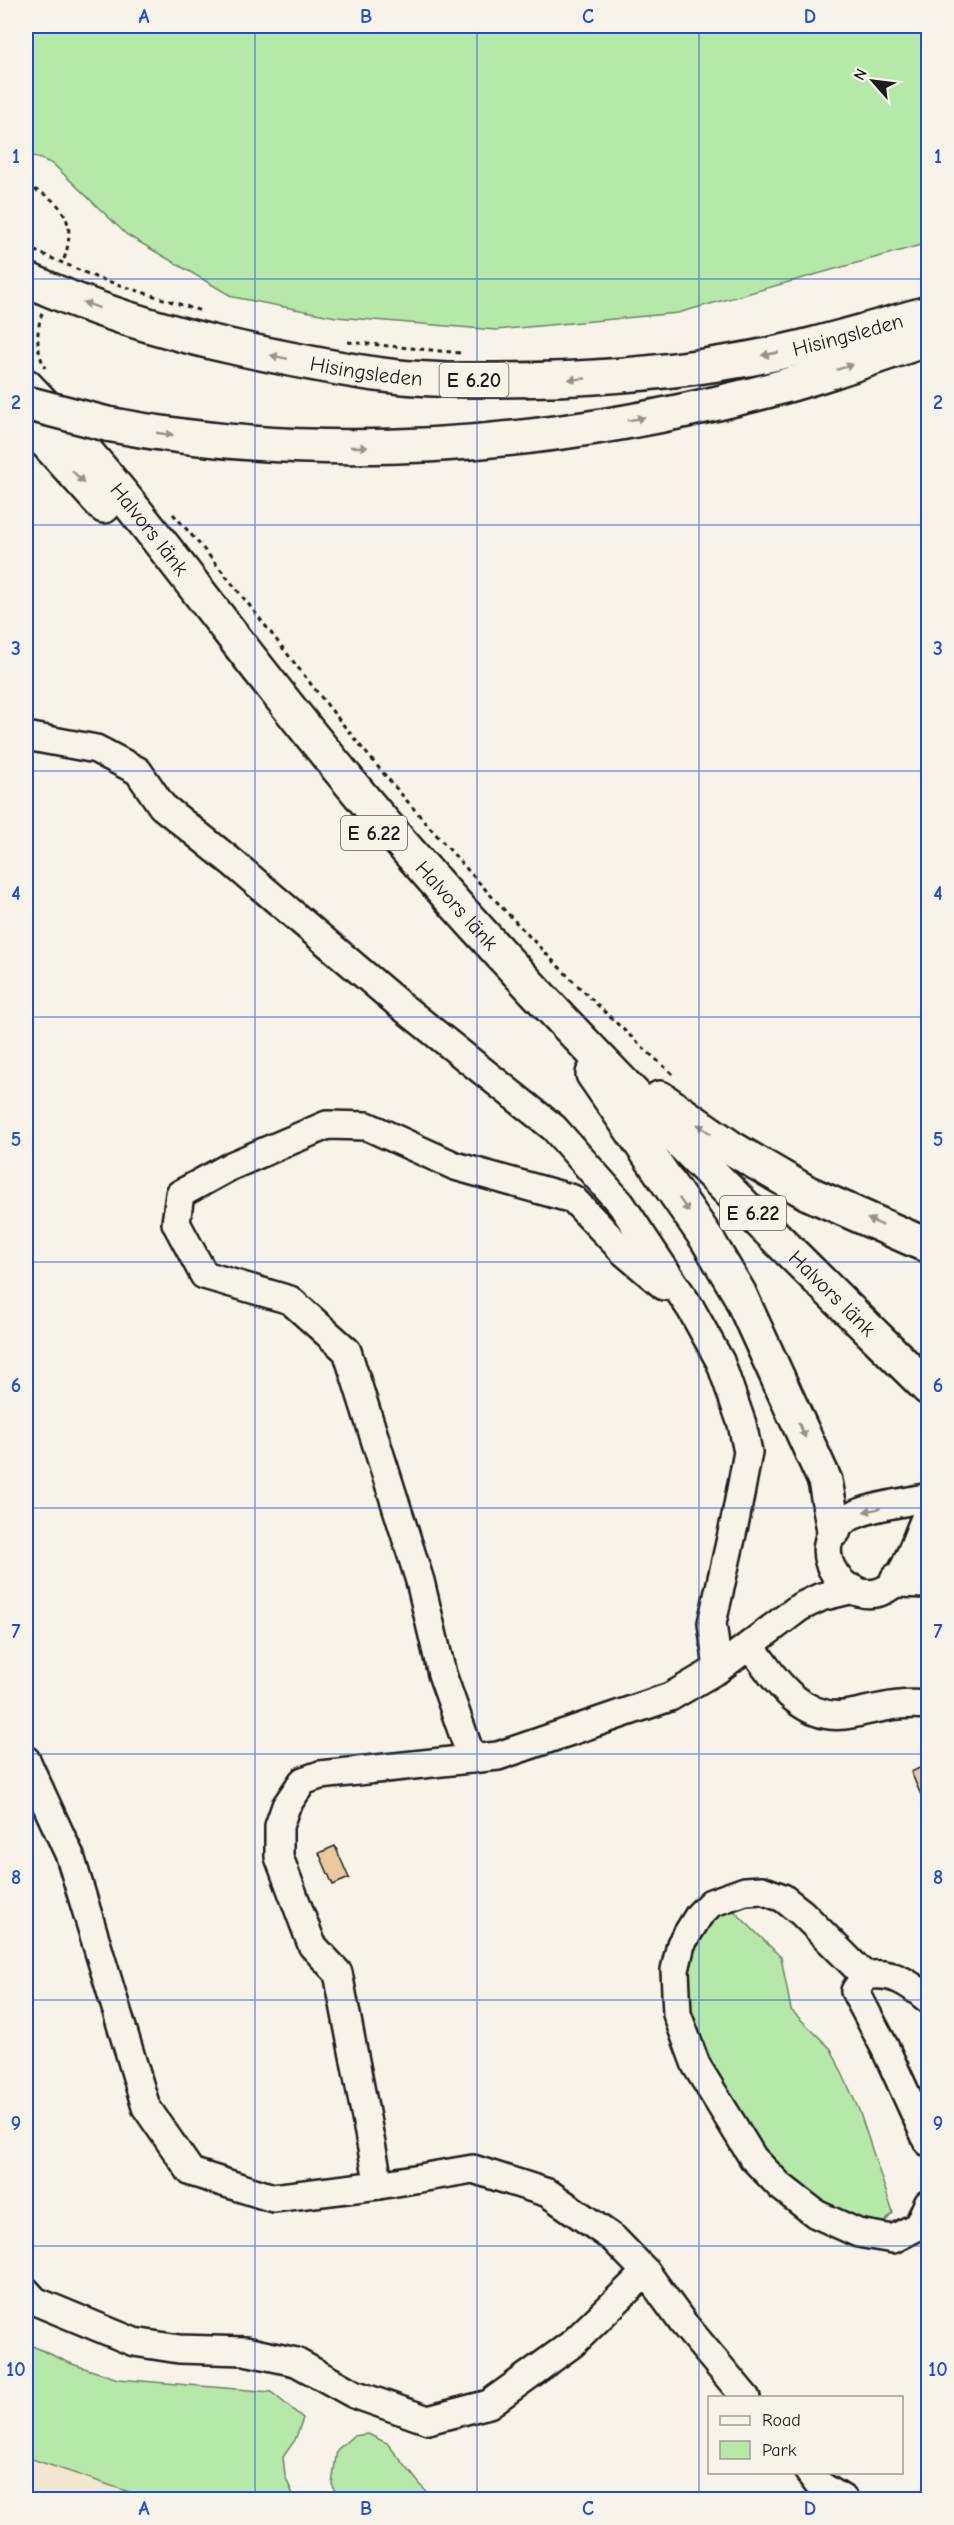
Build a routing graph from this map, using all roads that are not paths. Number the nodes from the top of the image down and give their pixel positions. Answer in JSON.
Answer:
{"nodes":[{"id":1,"x":26,"y":279,"type":"edge"},
{"id":2,"x":928,"y":313,"type":"edge"},
{"id":3,"x":928,"y":339,"type":"edge"},
{"id":4,"x":37,"y":380,"type":"edge"},
{"id":5,"x":26,"y":403,"type":"edge"},
{"id":6,"x":26,"y":420,"type":"edge"},
{"id":7,"x":26,"y":736,"type":"edge"},
{"id":8,"x":579,"y":1036,"type":"junction"},
{"id":9,"x":591,"y":1070,"type":"junction"},
{"id":10,"x":928,"y":1246,"type":"edge"},
{"id":11,"x":691,"y":1309,"type":"junction"},
{"id":12,"x":928,"y":1400,"type":"edge"},
{"id":13,"x":928,"y":1497,"type":"edge"},
{"id":14,"x":928,"y":1512,"type":"edge"},
{"id":15,"x":831,"y":1540,"type":"junction"},
{"id":16,"x":913,"y":1580,"type":"edge"},
{"id":17,"x":854,"y":1590,"type":"junction"},
{"id":18,"x":800,"y":1607,"type":"junction"},
{"id":19,"x":751,"y":1646,"type":"junction"},
{"id":20,"x":718,"y":1669,"type":"junction"},
{"id":21,"x":928,"y":1705,"type":"edge"},
{"id":22,"x":472,"y":1759,"type":"junction"},
{"id":23,"x":26,"y":1760,"type":"edge"},
{"id":24,"x":865,"y":1976,"type":"junction"},
{"id":25,"x":928,"y":1999,"type":"edge"},
{"id":26,"x":928,"y":2142,"type":"edge"},
{"id":27,"x":380,"y":2184,"type":"junction"},
{"id":28,"x":928,"y":2204,"type":"edge"},
{"id":29,"x":646,"y":2272,"type":"junction"},
{"id":30,"x":26,"y":2290,"type":"edge"},
{"id":31,"x":745,"y":2396,"type":"edge"},
{"id":32,"x":810,"y":2474,"type":"edge"},
{"id":33,"x":844,"y":2499,"type":"edge"}],
"edges":[{"from":2,"to":1,"type":"highway","name":"Hisingsleden","number":"E 6.20","one_way":true},
{"from":5,"to":3,"type":"highway","name":"Hisingsleden","one_way":true,"bridge":true},
{"from":4,"to":8,"type":"highway","name":"Halvors länk","number":"E 6.22"},
{"from":6,"to":9,"type":"highway","name":"Halvors länk","number":"E 6.22","one_way":true},
{"from":7,"to":11,"type":"street"},
{"from":10,"to":8,"type":"highway","number":"E 6.22","one_way":true},
{"from":8,"to":12,"type":"highway","name":"Halvors länk","number":"E 6.22"},
{"from":9,"to":12,"type":"highway","name":"Halvors länk","number":"E 6.22"},
{"from":9,"to":15,"type":"highway","number":"E 6.22","one_way":true},
{"from":11,"to":20,"type":"street"},
{"from":11,"to":22,"type":"street"},
{"from":13,"to":15,"type":"street","one_way":true},
{"from":14,"to":16,"type":"street"},
{"from":15,"to":17,"type":"street","number":"E 6.22"},
{"from":15,"to":18,"type":"street"},
{"from":16,"to":17,"type":"street"},
{"from":17,"to":18,"type":"street"},
{"from":18,"to":19,"type":"street"},
{"from":19,"to":20,"type":"street"},
{"from":19,"to":21,"type":"street"},
{"from":20,"to":22,"type":"street"},
{"from":22,"to":27,"type":"street"},
{"from":23,"to":27,"type":"street"},
{"from":24,"to":25,"type":"street"},
{"from":24,"to":26,"type":"street"},
{"from":24,"to":28,"type":"street"},
{"from":27,"to":29,"type":"street"},
{"from":29,"to":30,"type":"street"},
{"from":29,"to":31,"type":"street"},
{"from":32,"to":33,"type":"street"}]}
